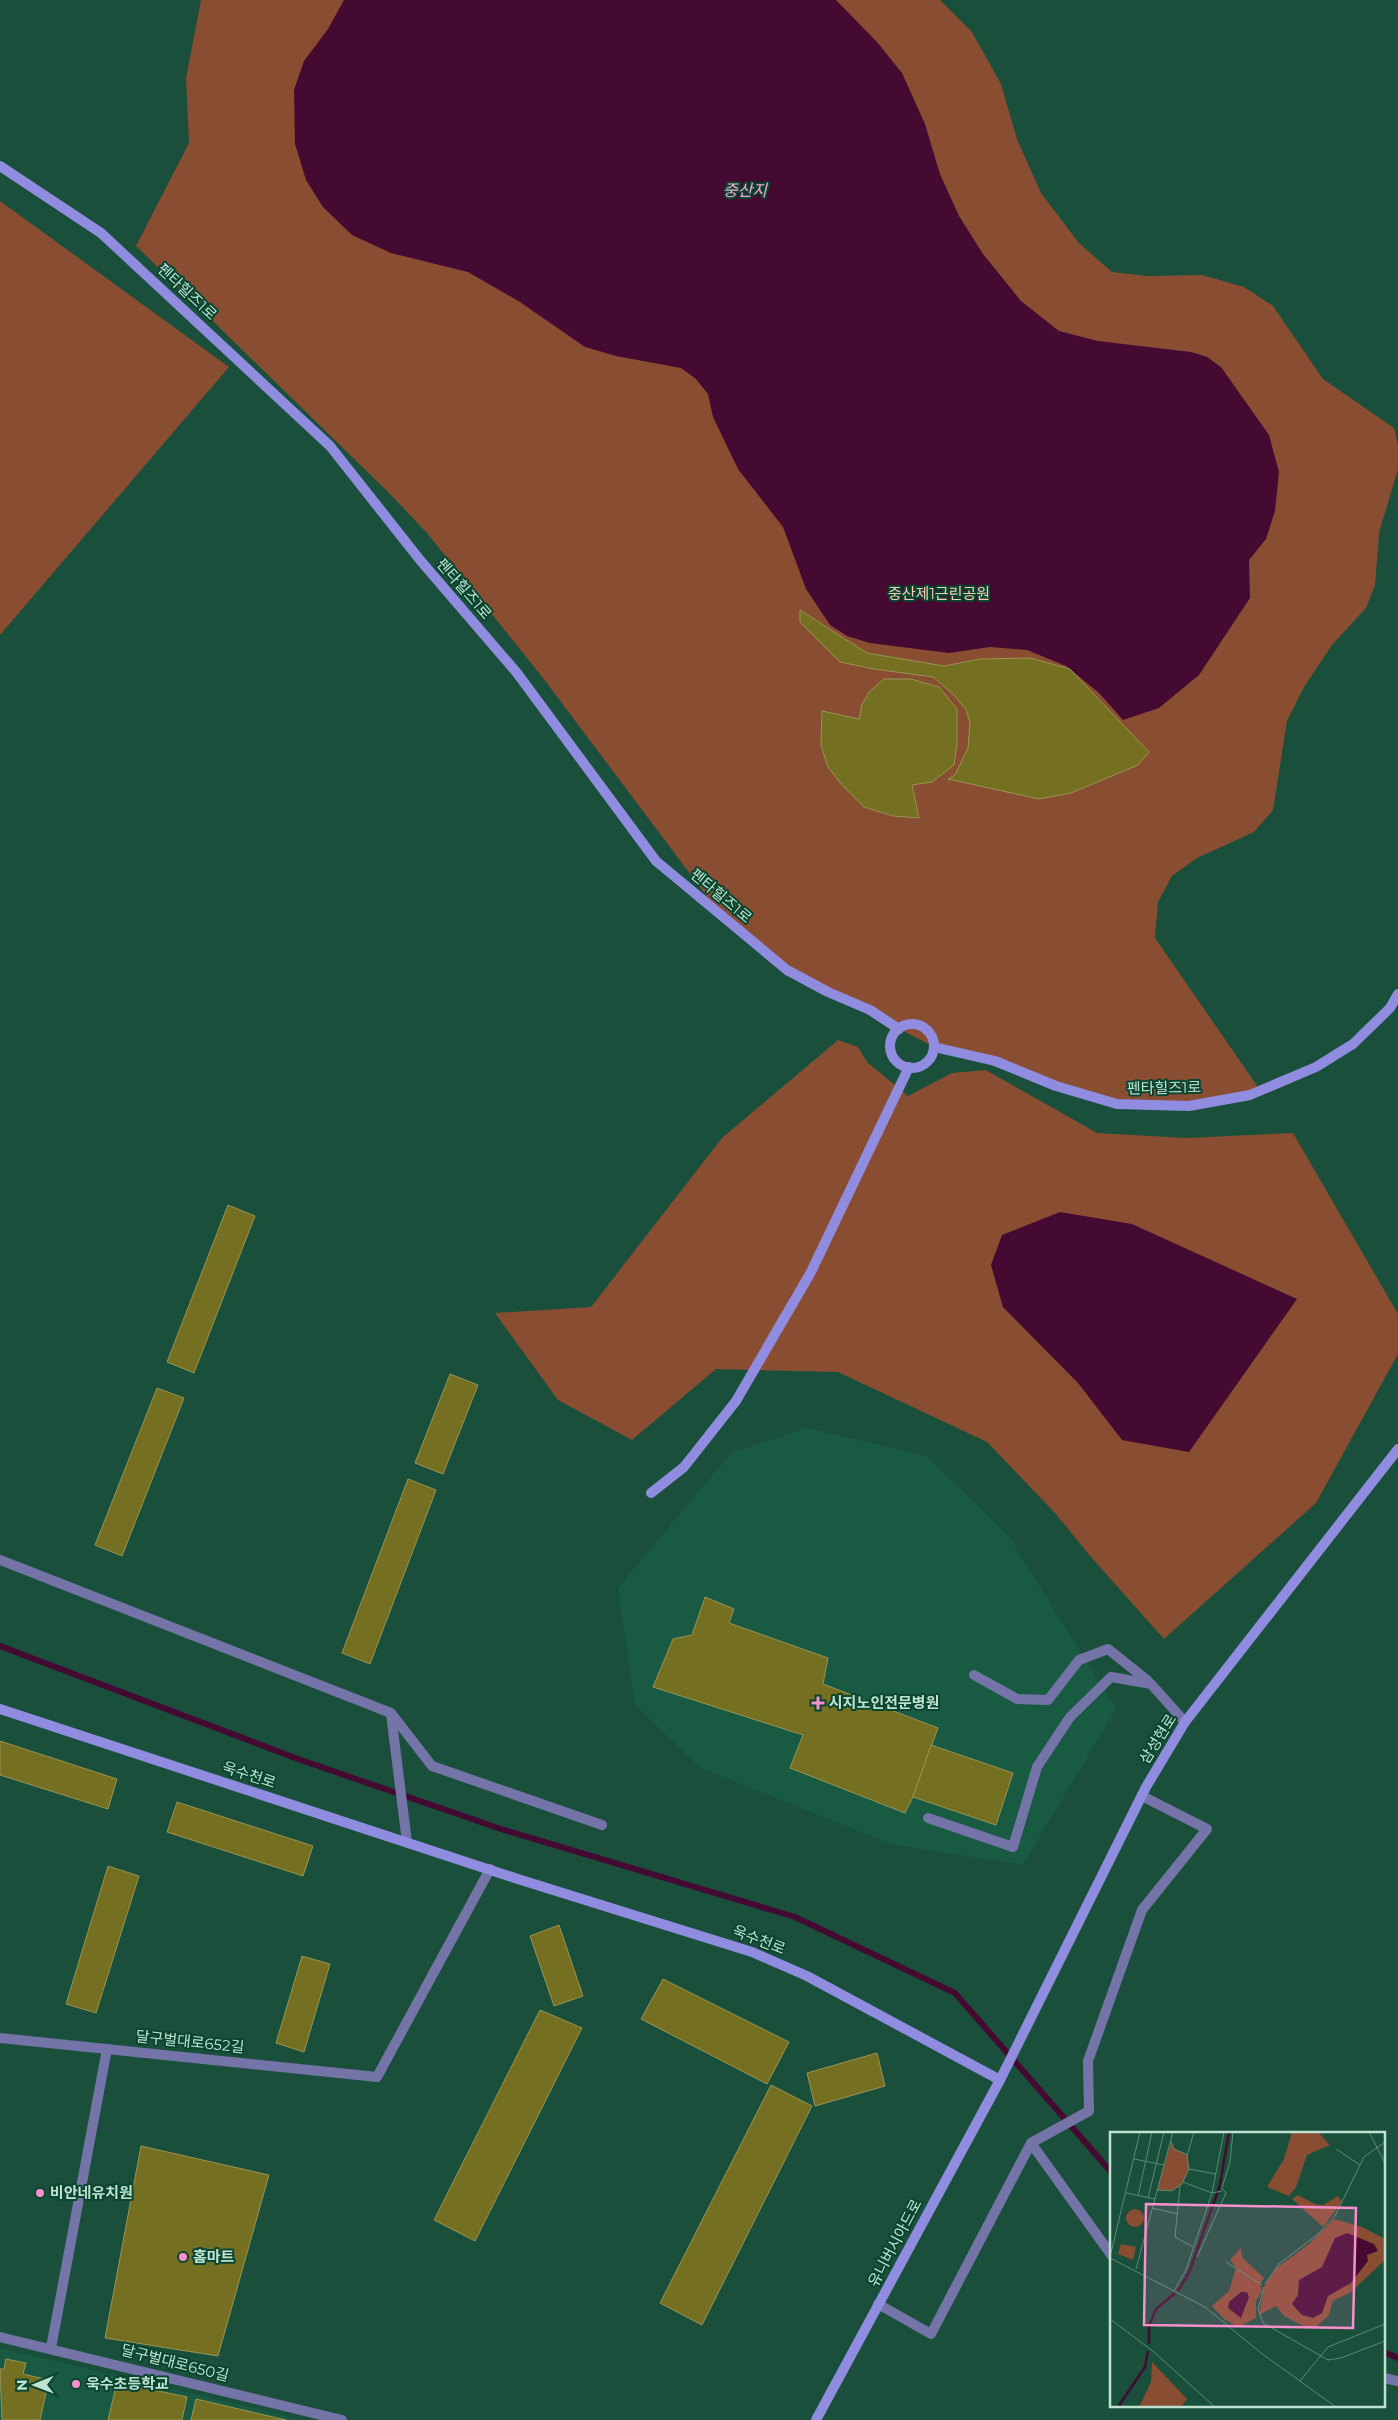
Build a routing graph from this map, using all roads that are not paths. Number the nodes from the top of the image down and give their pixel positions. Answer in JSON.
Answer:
{"nodes":[{"id":1,"x":0,"y":166,"type":"edge"},
{"id":2,"x":1398,"y":994,"type":"edge"},
{"id":3,"x":899,"y":1028,"type":"junction"},
{"id":4,"x":934,"y":1048,"type":"junction"},
{"id":5,"x":909,"y":1067,"type":"junction"},
{"id":6,"x":1398,"y":1449,"type":"edge"},
{"id":7,"x":651,"y":1493,"type":"dead end"},
{"id":8,"x":0,"y":1560,"type":"edge"},
{"id":9,"x":974,"y":1676,"type":"dead end"},
{"id":10,"x":1151,"y":1684,"type":"junction"},
{"id":11,"x":0,"y":1709,"type":"edge"},
{"id":12,"x":391,"y":1713,"type":"junction"},
{"id":13,"x":1185,"y":1722,"type":"junction"},
{"id":14,"x":1142,"y":1796,"type":"junction"},
{"id":15,"x":928,"y":1818,"type":"dead end"},
{"id":16,"x":602,"y":1825,"type":"dead end"},
{"id":17,"x":407,"y":1842,"type":"junction"},
{"id":18,"x":490,"y":1869,"type":"junction"},
{"id":19,"x":0,"y":2038,"type":"edge"},
{"id":20,"x":107,"y":2049,"type":"junction"},
{"id":21,"x":1000,"y":2080,"type":"junction"},
{"id":22,"x":1031,"y":2143,"type":"junction"},
{"id":23,"x":1110,"y":2253,"type":"edge"},
{"id":24,"x":878,"y":2304,"type":"junction"},
{"id":25,"x":0,"y":2337,"type":"edge"},
{"id":26,"x":51,"y":2348,"type":"junction"},
{"id":27,"x":342,"y":2420,"type":"edge"},
{"id":28,"x":816,"y":2420,"type":"edge"}],
"edges":[{"from":1,"to":3,"type":"street","name":"펜타힐즈1로"},
{"from":2,"to":4,"type":"street","name":"펜타힐즈1로"},
{"from":3,"to":4,"type":"street"},
{"from":3,"to":5,"type":"street"},
{"from":4,"to":5,"type":"street"},
{"from":5,"to":7,"type":"street"},
{"from":6,"to":13,"type":"street","name":"삼성현로"},
{"from":8,"to":12,"type":"street"},
{"from":9,"to":10,"type":"street"},
{"from":10,"to":13,"type":"street"},
{"from":10,"to":15,"type":"street"},
{"from":11,"to":17,"type":"street","name":"욱수천로"},
{"from":12,"to":16,"type":"street"},
{"from":12,"to":17,"type":"street"},
{"from":13,"to":14,"type":"street","name":"삼성현로"},
{"from":14,"to":21,"type":"street","name":"삼성현로"},
{"from":14,"to":22,"type":"street"},
{"from":17,"to":18,"type":"street","name":"욱수천로"},
{"from":18,"to":20,"type":"street","name":"달구벌대로652길"},
{"from":18,"to":21,"type":"street","name":"욱수천로"},
{"from":19,"to":20,"type":"street","name":"달구벌대로652길"},
{"from":20,"to":26,"type":"street"},
{"from":21,"to":24,"type":"street","name":"유니버시아드로"},
{"from":22,"to":23,"type":"street"},
{"from":22,"to":24,"type":"street"},
{"from":24,"to":28,"type":"street","name":"유니버시아드로"},
{"from":25,"to":26,"type":"street","name":"달구벌대로650길"},
{"from":26,"to":27,"type":"street","name":"달구벌대로650길"}]}
